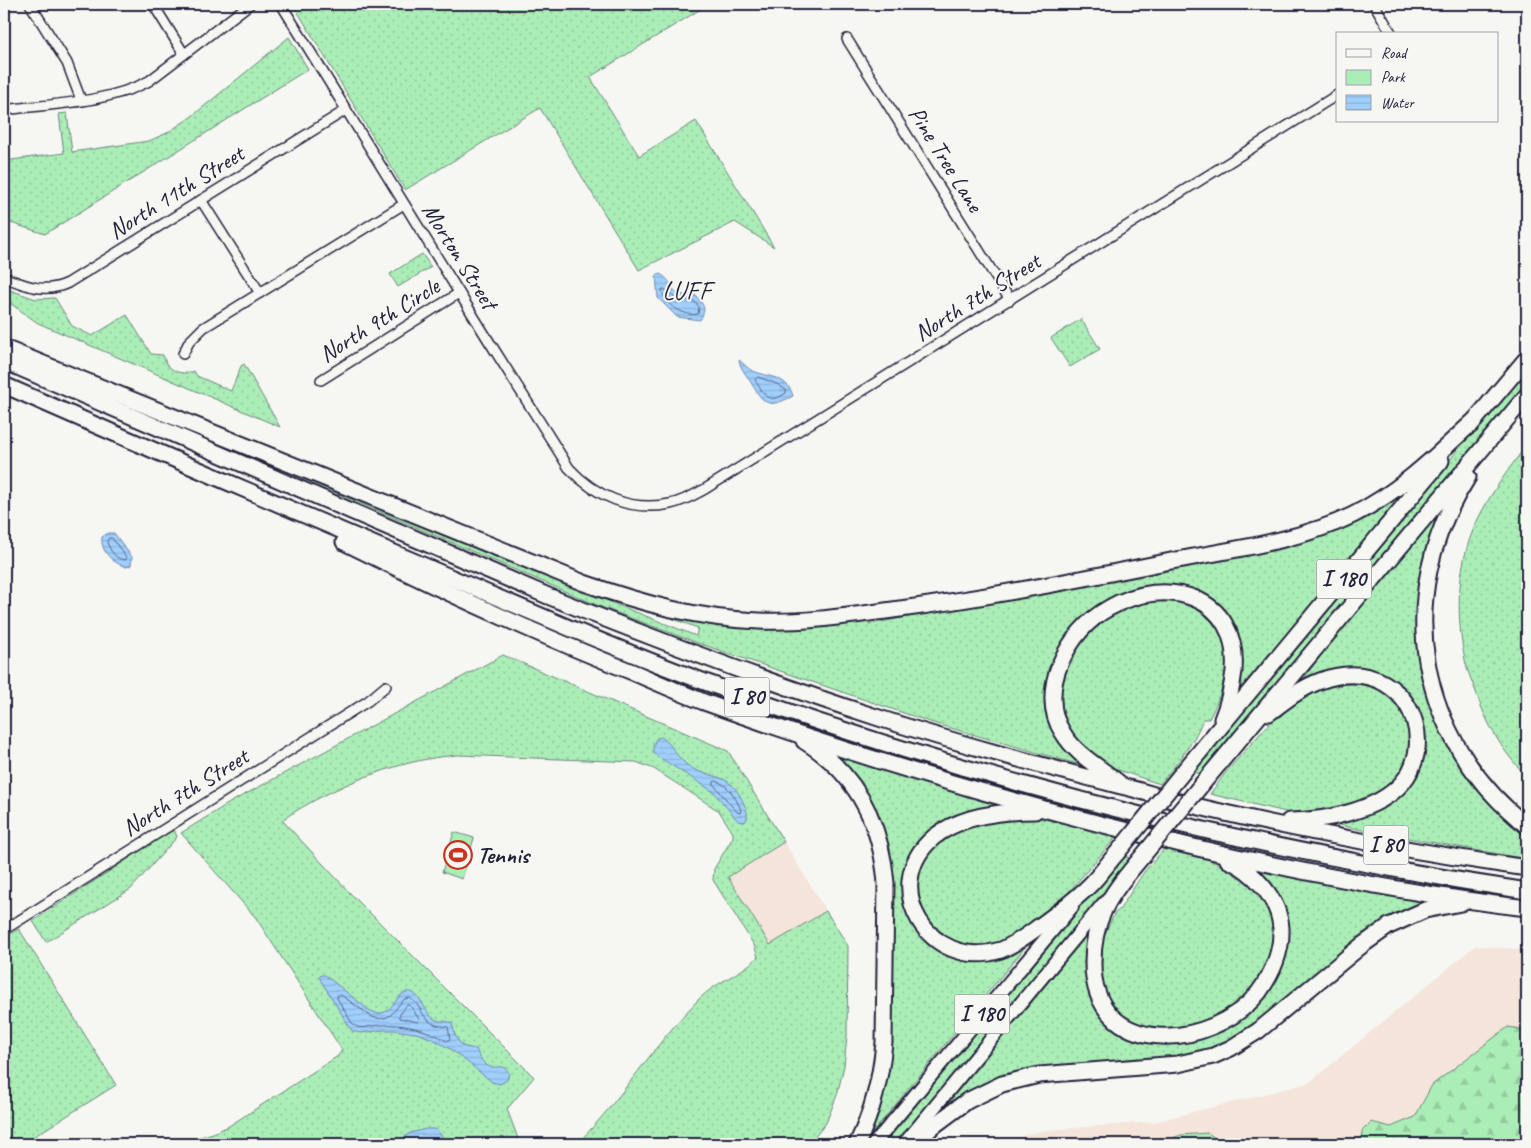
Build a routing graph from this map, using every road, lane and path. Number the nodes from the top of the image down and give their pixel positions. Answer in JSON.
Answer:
{"nodes":[{"id":1,"x":30,"y":4,"type":"edge"},
{"id":2,"x":153,"y":4,"type":"edge"},
{"id":3,"x":250,"y":4,"type":"edge"},
{"id":4,"x":281,"y":4,"type":"edge"},
{"id":5,"x":1374,"y":4,"type":"edge"},
{"id":6,"x":1391,"y":32,"type":"edge"},
{"id":7,"x":848,"y":39,"type":"dead end"},
{"id":8,"x":184,"y":54,"type":"junction"},
{"id":9,"x":1336,"y":96,"type":"edge"},
{"id":10,"x":81,"y":100,"type":"junction"},
{"id":11,"x":4,"y":110,"type":"edge"},
{"id":12,"x":346,"y":110,"type":"junction"},
{"id":13,"x":201,"y":200,"type":"junction"},
{"id":14,"x":404,"y":204,"type":"junction"},
{"id":15,"x":4,"y":277,"type":"edge"},
{"id":16,"x":260,"y":293,"type":"junction"},
{"id":17,"x":459,"y":293,"type":"junction"},
{"id":18,"x":1010,"y":300,"type":"junction"},
{"id":19,"x":4,"y":348,"type":"edge"},
{"id":20,"x":182,"y":354,"type":"dead end"},
{"id":21,"x":1527,"y":358,"type":"edge"},
{"id":22,"x":4,"y":362,"type":"edge"},
{"id":23,"x":321,"y":380,"type":"dead end"},
{"id":24,"x":4,"y":386,"type":"edge"},
{"id":25,"x":1527,"y":395,"type":"edge"},
{"id":26,"x":1476,"y":419,"type":"junction"},
{"id":27,"x":1495,"y":433,"type":"junction"},
{"id":28,"x":207,"y":473,"type":"junction"},
{"id":29,"x":629,"y":504,"type":"joint"},
{"id":30,"x":386,"y":686,"type":"dead end"},
{"id":31,"x":788,"y":730,"type":"junction"},
{"id":32,"x":1211,"y":738,"type":"junction"},
{"id":33,"x":1232,"y":749,"type":"junction"},
{"id":34,"x":1124,"y":787,"type":"junction"},
{"id":35,"x":1062,"y":814,"type":"junction"},
{"id":36,"x":1245,"y":817,"type":"junction"},
{"id":37,"x":1527,"y":826,"type":"edge"},
{"id":38,"x":1203,"y":850,"type":"junction"},
{"id":39,"x":1527,"y":868,"type":"edge"},
{"id":40,"x":1091,"y":884,"type":"junction"},
{"id":41,"x":1118,"y":886,"type":"junction"},
{"id":42,"x":1527,"y":891,"type":"edge"},
{"id":43,"x":1496,"y":904,"type":"junction"},
{"id":44,"x":1527,"y":908,"type":"edge"},
{"id":45,"x":4,"y":930,"type":"edge"},
{"id":46,"x":857,"y":1144,"type":"edge"},
{"id":47,"x":874,"y":1144,"type":"edge"},
{"id":48,"x":904,"y":1144,"type":"edge"},
{"id":49,"x":915,"y":1144,"type":"edge"}],
"edges":[{"from":1,"to":10,"type":"street"},
{"from":2,"to":8,"type":"street"},
{"from":3,"to":8,"type":"street"},
{"from":4,"to":12,"type":"street","name":"Morton Street"},
{"from":5,"to":6,"type":"street"},
{"from":7,"to":18,"type":"street","name":"Pine Tree Lane"},
{"from":8,"to":10,"type":"street"},
{"from":9,"to":18,"type":"street","name":"North 7th Street"},
{"from":10,"to":11,"type":"street"},
{"from":12,"to":13,"type":"street","name":"North 11th Street"},
{"from":12,"to":14,"type":"street","name":"Morton Street"},
{"from":13,"to":15,"type":"street","name":"North 11th Street"},
{"from":13,"to":16,"type":"street"},
{"from":14,"to":16,"type":"street"},
{"from":14,"to":17,"type":"street","name":"Morton Street"},
{"from":16,"to":20,"type":"street"},
{"from":17,"to":23,"type":"street","name":"North 9th Circle"},
{"from":17,"to":29,"type":"street","name":"Morton Street"},
{"from":18,"to":29,"type":"street","name":"North 7th Street"},
{"from":19,"to":26,"type":"highway"},
{"from":21,"to":26,"type":"highway","number":"I 180"},
{"from":22,"to":34,"type":"highway","number":"I 80"},
{"from":24,"to":28,"type":"highway","number":"I 80"},
{"from":25,"to":27,"type":"highway","number":"I 180"},
{"from":26,"to":32,"type":"highway","number":"I 180"},
{"from":27,"to":33,"type":"highway","number":"I 180"},
{"from":27,"to":37,"type":"highway"},
{"from":28,"to":31,"type":"highway"},
{"from":28,"to":42,"type":"highway","number":"I 80"},
{"from":30,"to":45,"type":"street","name":"North 7th Street"},
{"from":31,"to":35,"type":"highway"},
{"from":31,"to":46,"type":"highway"},
{"from":32,"to":34,"type":"highway"},
{"from":32,"to":40,"type":"highway","number":"I 180","bridge":true},
{"from":33,"to":36,"type":"highway"},
{"from":33,"to":41,"type":"highway","number":"I 180","bridge":true},
{"from":34,"to":36,"type":"highway","number":"I 80"},
{"from":35,"to":38,"type":"highway"},
{"from":35,"to":40,"type":"highway"},
{"from":36,"to":39,"type":"highway","number":"I 80"},
{"from":38,"to":41,"type":"highway"},
{"from":38,"to":43,"type":"highway"},
{"from":40,"to":47,"type":"main road","number":"I 180"},
{"from":41,"to":48,"type":"main road","number":"I 180"},
{"from":43,"to":44,"type":"highway"},
{"from":43,"to":49,"type":"highway"}]}
